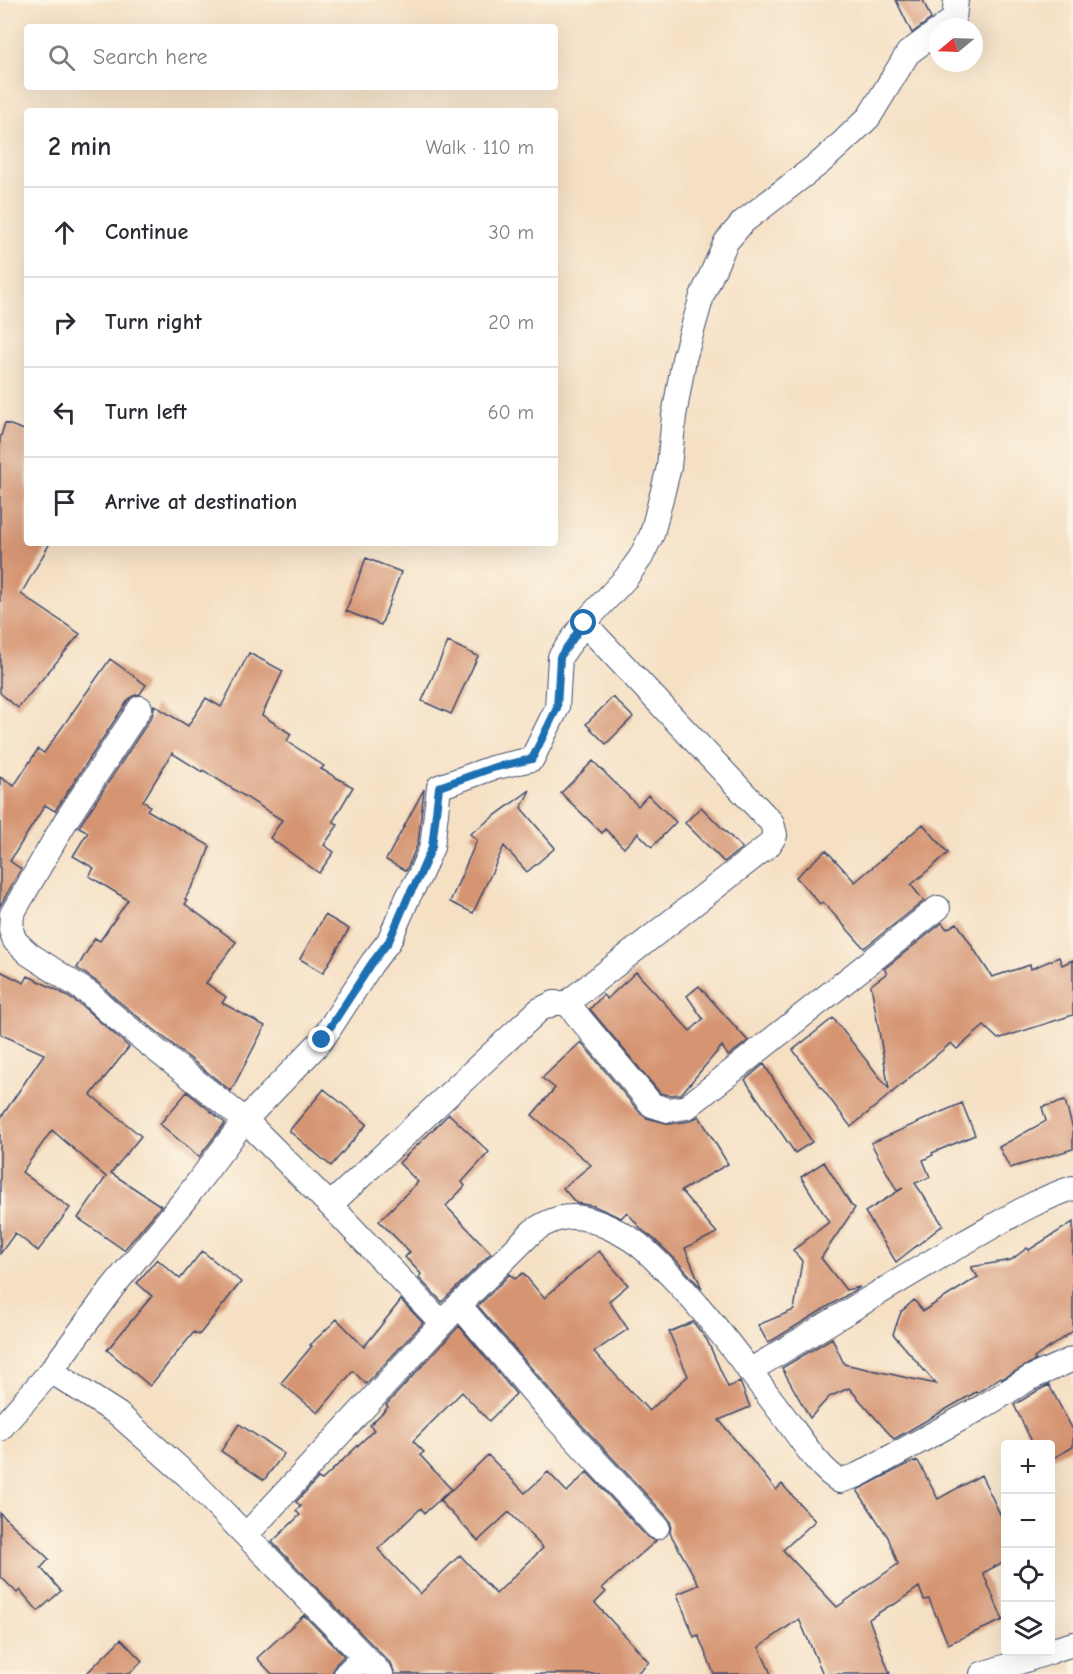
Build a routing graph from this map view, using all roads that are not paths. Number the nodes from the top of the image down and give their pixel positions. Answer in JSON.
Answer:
{"nodes":[{"id":1,"x":956,"y":0,"type":"edge"},
{"id":2,"x":954,"y":18,"type":"edge"},
{"id":3,"x":929,"y":38,"type":"edge"},
{"id":4,"x":584,"y":623,"type":"junction"},
{"id":5,"x":140,"y":708,"type":"dead end"},
{"id":6,"x":938,"y":908,"type":"dead end"},
{"id":7,"x":567,"y":1004,"type":"junction"},
{"id":8,"x":245,"y":1120,"type":"junction"},
{"id":9,"x":1073,"y":1188,"type":"edge"},
{"id":10,"x":330,"y":1205,"type":"junction"},
{"id":11,"x":459,"y":1305,"type":"junction"},
{"id":12,"x":442,"y":1323,"type":"junction"},
{"id":13,"x":1073,"y":1359,"type":"edge"},
{"id":14,"x":51,"y":1371,"type":"junction"},
{"id":15,"x":750,"y":1371,"type":"junction"},
{"id":16,"x":0,"y":1429,"type":"edge"},
{"id":17,"x":657,"y":1527,"type":"dead end"},
{"id":18,"x":246,"y":1535,"type":"junction"},
{"id":19,"x":1073,"y":1644,"type":"edge"},
{"id":20,"x":1055,"y":1649,"type":"edge"},
{"id":21,"x":1035,"y":1656,"type":"edge"},
{"id":22,"x":363,"y":1657,"type":"junction"},
{"id":23,"x":346,"y":1674,"type":"edge"},
{"id":24,"x":381,"y":1674,"type":"edge"},
{"id":25,"x":982,"y":1674,"type":"edge"}],
"edges":[{"from":1,"to":2,"type":"street"},
{"from":3,"to":4,"type":"street"},
{"from":4,"to":7,"type":"street"},
{"from":4,"to":8,"type":"street"},
{"from":5,"to":8,"type":"street"},
{"from":6,"to":7,"type":"street"},
{"from":7,"to":10,"type":"street"},
{"from":8,"to":10,"type":"street"},
{"from":8,"to":14,"type":"street"},
{"from":9,"to":15,"type":"street"},
{"from":10,"to":12,"type":"street"},
{"from":11,"to":12,"type":"street"},
{"from":11,"to":15,"type":"street"},
{"from":11,"to":17,"type":"street"},
{"from":12,"to":18,"type":"street"},
{"from":13,"to":15,"type":"street"},
{"from":14,"to":16,"type":"street"},
{"from":14,"to":18,"type":"street"},
{"from":18,"to":22,"type":"street"},
{"from":19,"to":20,"type":"street"},
{"from":21,"to":25,"type":"street"},
{"from":22,"to":23,"type":"street"},
{"from":22,"to":24,"type":"street"}]}
